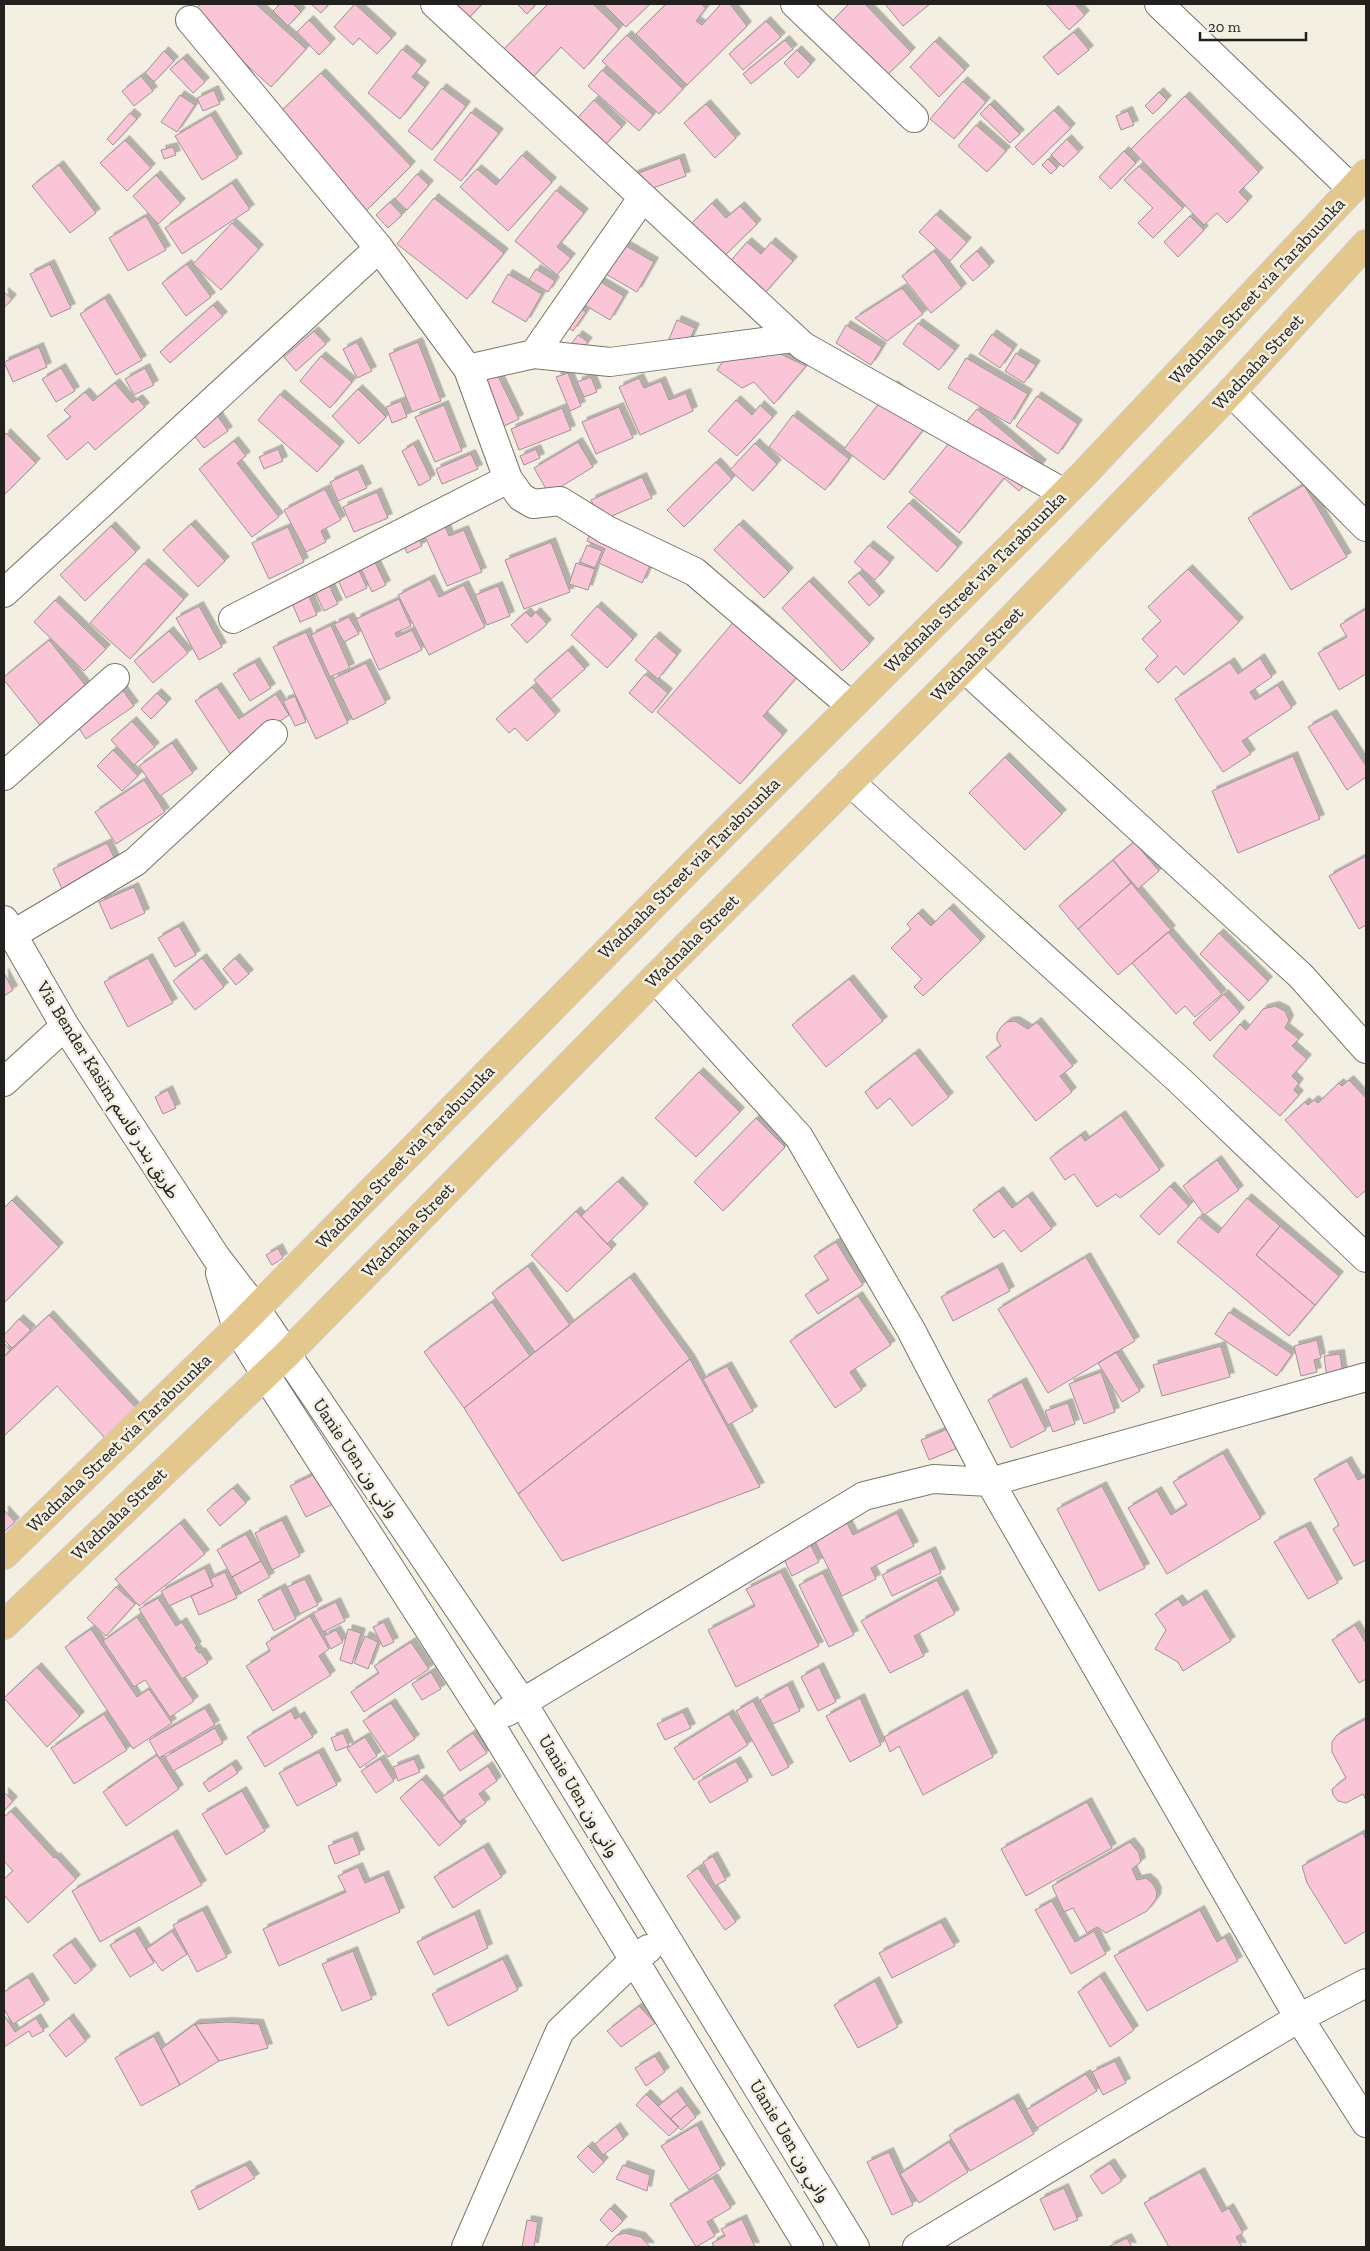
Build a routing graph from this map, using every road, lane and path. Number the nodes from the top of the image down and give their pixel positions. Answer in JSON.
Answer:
{"nodes":[{"id":1,"x":435,"y":4,"type":"edge"},
{"id":2,"x":795,"y":4,"type":"edge"},
{"id":3,"x":1160,"y":4,"type":"edge"},
{"id":4,"x":190,"y":20,"type":"dead end"},
{"id":5,"x":914,"y":118,"type":"dead end"},
{"id":6,"x":1359,"y":182,"type":"edge"},
{"id":7,"x":643,"y":198,"type":"junction"},
{"id":8,"x":1366,"y":244,"type":"edge"},
{"id":9,"x":379,"y":248,"type":"junction"},
{"id":10,"x":793,"y":338,"type":"junction"},
{"id":11,"x":534,"y":354,"type":"junction"},
{"id":12,"x":468,"y":369,"type":"junction"},
{"id":13,"x":1231,"y":392,"type":"junction"},
{"id":14,"x":508,"y":479,"type":"junction"},
{"id":15,"x":1064,"y":493,"type":"junction"},
{"id":16,"x":1366,"y":527,"type":"edge"},
{"id":17,"x":4,"y":593,"type":"edge"},
{"id":18,"x":233,"y":619,"type":"dead end"},
{"id":19,"x":964,"y":668,"type":"junction"},
{"id":20,"x":115,"y":678,"type":"dead end"},
{"id":21,"x":851,"y":706,"type":"junction"},
{"id":22,"x":273,"y":734,"type":"dead end"},
{"id":23,"x":4,"y":776,"type":"edge"},
{"id":24,"x":850,"y":782,"type":"junction"},
{"id":25,"x":8,"y":928,"type":"edge"},
{"id":26,"x":655,"y":978,"type":"junction"},
{"id":27,"x":65,"y":1026,"type":"junction"},
{"id":28,"x":1366,"y":1049,"type":"edge"},
{"id":29,"x":4,"y":1082,"type":"edge"},
{"id":30,"x":1366,"y":1258,"type":"edge"},
{"id":31,"x":247,"y":1318,"type":"junction"},
{"id":32,"x":286,"y":1355,"type":"junction"},
{"id":33,"x":264,"y":1374,"type":"junction"},
{"id":34,"x":1366,"y":1377,"type":"edge"},
{"id":35,"x":990,"y":1482,"type":"junction"},
{"id":36,"x":4,"y":1555,"type":"edge"},
{"id":37,"x":4,"y":1625,"type":"edge"},
{"id":38,"x":522,"y":1702,"type":"junction"},
{"id":39,"x":490,"y":1724,"type":"junction"},
{"id":40,"x":665,"y":1937,"type":"junction"},
{"id":41,"x":634,"y":1960,"type":"junction"},
{"id":42,"x":1366,"y":1983,"type":"edge"},
{"id":43,"x":1299,"y":2018,"type":"junction"},
{"id":44,"x":1366,"y":2123,"type":"edge"},
{"id":45,"x":466,"y":2247,"type":"edge"},
{"id":46,"x":809,"y":2247,"type":"edge"},
{"id":47,"x":855,"y":2247,"type":"edge"},
{"id":48,"x":917,"y":2247,"type":"edge"}],
"edges":[{"from":1,"to":7,"type":"street"},
{"from":2,"to":5,"type":"street"},
{"from":3,"to":6,"type":"street"},
{"from":4,"to":9,"type":"street"},
{"from":6,"to":15,"type":"main road","name":"Wadnaha Street via Tarabuunka"},
{"from":7,"to":10,"type":"street"},
{"from":7,"to":11,"type":"street"},
{"from":8,"to":13,"type":"main road","name":"Wadnaha Street"},
{"from":9,"to":12,"type":"street"},
{"from":9,"to":17,"type":"street"},
{"from":10,"to":11,"type":"street"},
{"from":10,"to":15,"type":"street"},
{"from":11,"to":12,"type":"street"},
{"from":12,"to":14,"type":"street"},
{"from":13,"to":16,"type":"street"},
{"from":13,"to":19,"type":"main road","name":"Wadnaha Street"},
{"from":14,"to":18,"type":"street"},
{"from":14,"to":21,"type":"street"},
{"from":15,"to":21,"type":"main road","name":"Wadnaha Street via Tarabuunka"},
{"from":19,"to":24,"type":"main road","name":"Wadnaha Street"},
{"from":19,"to":28,"type":"street"},
{"from":20,"to":23,"type":"street"},
{"from":21,"to":31,"type":"main road","name":"Wadnaha Street via Tarabuunka"},
{"from":22,"to":25,"type":"street"},
{"from":24,"to":26,"type":"main road","name":"Wadnaha Street"},
{"from":24,"to":30,"type":"street"},
{"from":25,"to":27,"type":"street","name":"Via Bender Kasim طريق بندر قاسم"},
{"from":26,"to":32,"type":"main road","name":"Wadnaha Street"},
{"from":26,"to":35,"type":"street"},
{"from":27,"to":29,"type":"street"},
{"from":27,"to":31,"type":"street","name":"Via Bender Kasim طريق بندر قاسم"},
{"from":31,"to":32,"type":"street","name":"Via Bender Kasim طريق بندر قاسم"},
{"from":31,"to":33,"type":"street","name":"Via Bender Kasim طريق بندر قاسم"},
{"from":31,"to":36,"type":"main road","name":"Wadnaha Street via Tarabuunka"},
{"from":32,"to":33,"type":"main road","name":"Wadnaha Street"},
{"from":32,"to":38,"type":"street","name":"Uanie Uen واني ون"},
{"from":33,"to":37,"type":"main road","name":"Wadnaha Street"},
{"from":33,"to":39,"type":"street","name":"Uanie Uen واني ون"},
{"from":34,"to":35,"type":"street"},
{"from":35,"to":38,"type":"street"},
{"from":35,"to":43,"type":"street"},
{"from":38,"to":39,"type":"street"},
{"from":38,"to":40,"type":"street","name":"Uanie Uen واني ون"},
{"from":39,"to":41,"type":"street","name":"Uanie Uen واني ون"},
{"from":40,"to":41,"type":"street"},
{"from":40,"to":47,"type":"street","name":"Uanie Uen واني ون"},
{"from":41,"to":45,"type":"street"},
{"from":41,"to":46,"type":"street","name":"Uanie Uen واني ون"},
{"from":42,"to":43,"type":"street"},
{"from":43,"to":44,"type":"street"},
{"from":43,"to":48,"type":"street"}]}
